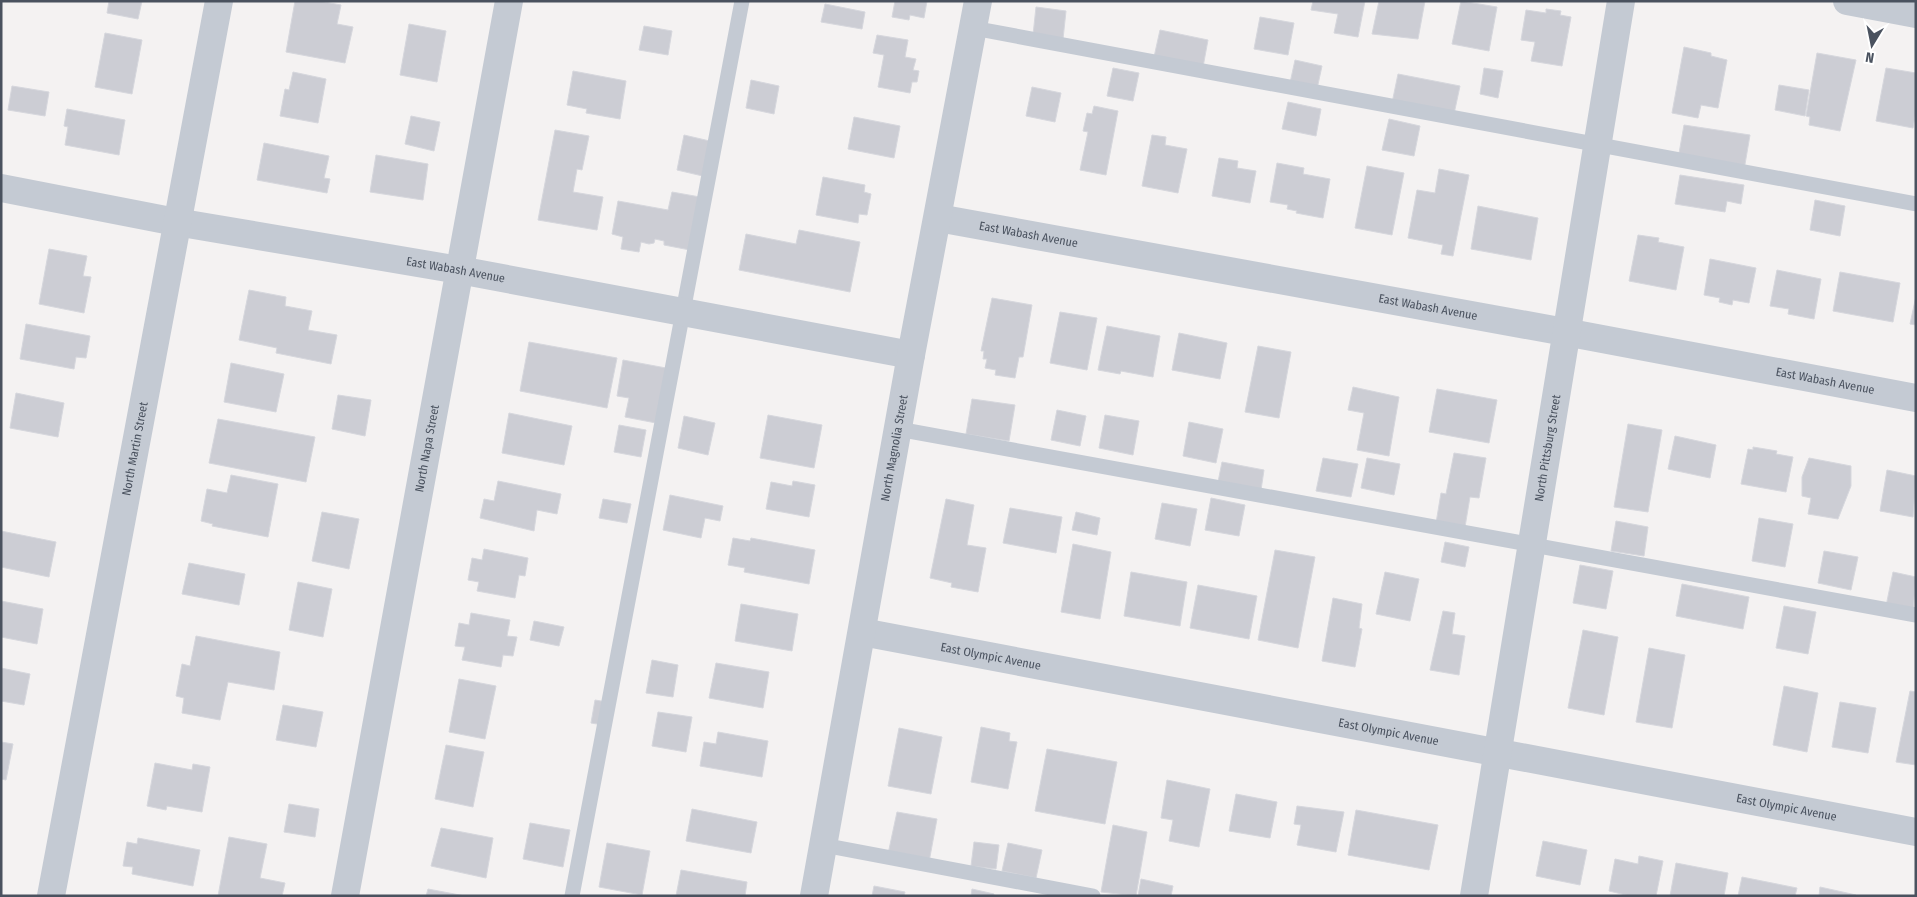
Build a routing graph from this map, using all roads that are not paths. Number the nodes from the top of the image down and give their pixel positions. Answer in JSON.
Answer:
{"nodes":[{"id":1,"x":218,"y":1,"type":"edge"},
{"id":2,"x":509,"y":1,"type":"edge"},
{"id":3,"x":742,"y":1,"type":"edge"},
{"id":4,"x":978,"y":1,"type":"edge"},
{"id":5,"x":1621,"y":1,"type":"edge"},
{"id":6,"x":1847,"y":1,"type":"edge"},
{"id":7,"x":1916,"y":14,"type":"edge"},
{"id":8,"x":974,"y":28,"type":"junction"},
{"id":9,"x":1597,"y":144,"type":"junction"},
{"id":10,"x":1,"y":188,"type":"edge"},
{"id":11,"x":1916,"y":204,"type":"edge"},
{"id":12,"x":938,"y":218,"type":"junction"},
{"id":13,"x":176,"y":222,"type":"junction"},
{"id":14,"x":459,"y":270,"type":"junction"},
{"id":15,"x":683,"y":312,"type":"junction"},
{"id":16,"x":1565,"y":332,"type":"junction"},
{"id":17,"x":911,"y":355,"type":"junction"},
{"id":18,"x":1916,"y":398,"type":"edge"},
{"id":19,"x":898,"y":428,"type":"junction"},
{"id":20,"x":1531,"y":543,"type":"junction"},
{"id":21,"x":1916,"y":614,"type":"edge"},
{"id":22,"x":862,"y":632,"type":"junction"},
{"id":23,"x":1497,"y":753,"type":"junction"},
{"id":24,"x":1916,"y":832,"type":"edge"},
{"id":25,"x":823,"y":845,"type":"junction"},
{"id":26,"x":51,"y":896,"type":"edge"},
{"id":27,"x":345,"y":896,"type":"edge"},
{"id":28,"x":572,"y":896,"type":"edge"},
{"id":29,"x":814,"y":896,"type":"edge"},
{"id":30,"x":1092,"y":896,"type":"edge"},
{"id":31,"x":1474,"y":896,"type":"edge"}],
"edges":[{"from":1,"to":13,"type":"street","name":"North Martin Street"},
{"from":2,"to":14,"type":"street","name":"North Napa Street"},
{"from":3,"to":15,"type":"lane"},
{"from":4,"to":8,"type":"street","name":"North Magnolia Street"},
{"from":5,"to":9,"type":"street","name":"North Pittsburg Street"},
{"from":6,"to":7,"type":"street"},
{"from":8,"to":9,"type":"lane"},
{"from":8,"to":12,"type":"street","name":"North Magnolia Street"},
{"from":9,"to":11,"type":"lane"},
{"from":9,"to":16,"type":"street","name":"North Pittsburg Street"},
{"from":10,"to":13,"type":"street","name":"East Wabash Avenue"},
{"from":12,"to":16,"type":"street","name":"East Wabash Avenue"},
{"from":12,"to":17,"type":"street","name":"North Magnolia Street"},
{"from":13,"to":14,"type":"street","name":"East Wabash Avenue"},
{"from":13,"to":26,"type":"street","name":"North Martin Street"},
{"from":14,"to":15,"type":"street","name":"East Wabash Avenue"},
{"from":14,"to":27,"type":"street","name":"North Napa Street"},
{"from":15,"to":17,"type":"street","name":"East Wabash Avenue"},
{"from":15,"to":28,"type":"lane"},
{"from":16,"to":18,"type":"street","name":"East Wabash Avenue"},
{"from":16,"to":20,"type":"street","name":"North Pittsburg Street"},
{"from":17,"to":19,"type":"street","name":"North Magnolia Street"},
{"from":19,"to":20,"type":"lane"},
{"from":19,"to":22,"type":"street","name":"North Magnolia Street"},
{"from":20,"to":21,"type":"lane"},
{"from":20,"to":23,"type":"street","name":"North Pittsburg Street"},
{"from":22,"to":23,"type":"street","name":"East Olympic Avenue"},
{"from":22,"to":25,"type":"street","name":"North Magnolia Street"},
{"from":23,"to":24,"type":"street","name":"East Olympic Avenue"},
{"from":23,"to":31,"type":"street","name":"North Pittsburg Street"},
{"from":25,"to":29,"type":"street","name":"North Magnolia Street"},
{"from":25,"to":30,"type":"lane"}]}
